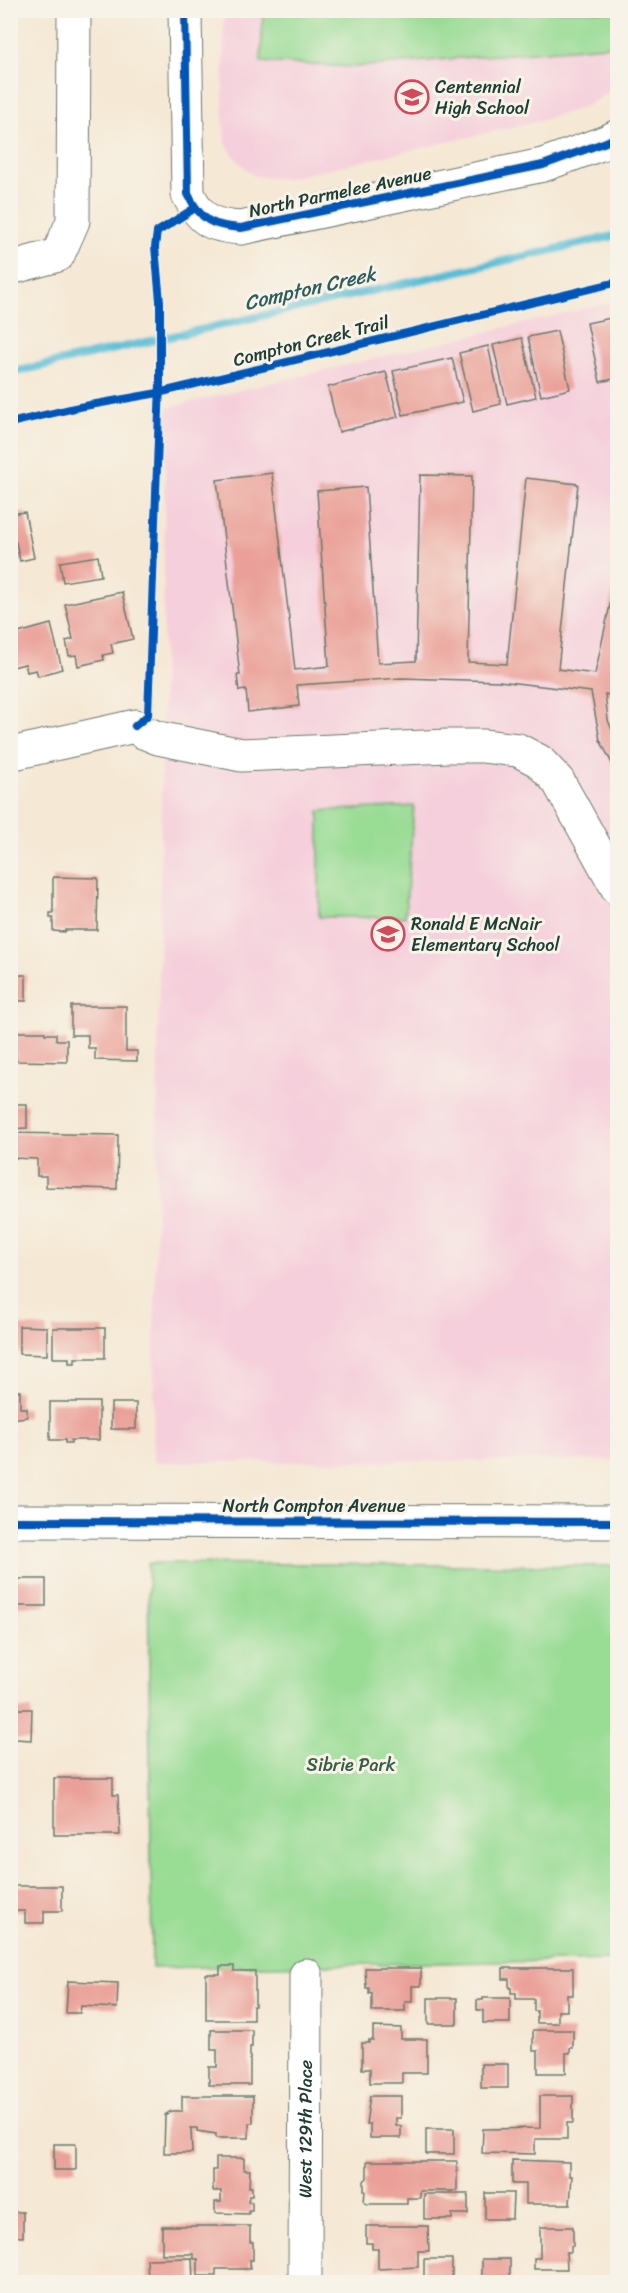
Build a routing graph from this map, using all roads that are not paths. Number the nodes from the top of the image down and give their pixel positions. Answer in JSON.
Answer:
{"nodes":[{"id":1,"x":74,"y":10,"type":"edge"},
{"id":2,"x":185,"y":10,"type":"edge"},
{"id":3,"x":618,"y":136,"type":"edge"},
{"id":4,"x":10,"y":268,"type":"edge"},
{"id":5,"x":10,"y":754,"type":"edge"},
{"id":6,"x":618,"y":889,"type":"edge"},
{"id":7,"x":10,"y":1521,"type":"edge"},
{"id":8,"x":618,"y":1522,"type":"edge"},
{"id":9,"x":306,"y":1975,"type":"dead end"},
{"id":10,"x":305,"y":2283,"type":"edge"}],
"edges":[{"from":1,"to":4,"type":"street"},
{"from":2,"to":3,"type":"street","name":"North Parmelee Avenue"},
{"from":5,"to":6,"type":"street"},
{"from":7,"to":8,"type":"street","name":"North Compton Avenue"},
{"from":9,"to":10,"type":"street","name":"West 129th Place"}]}
